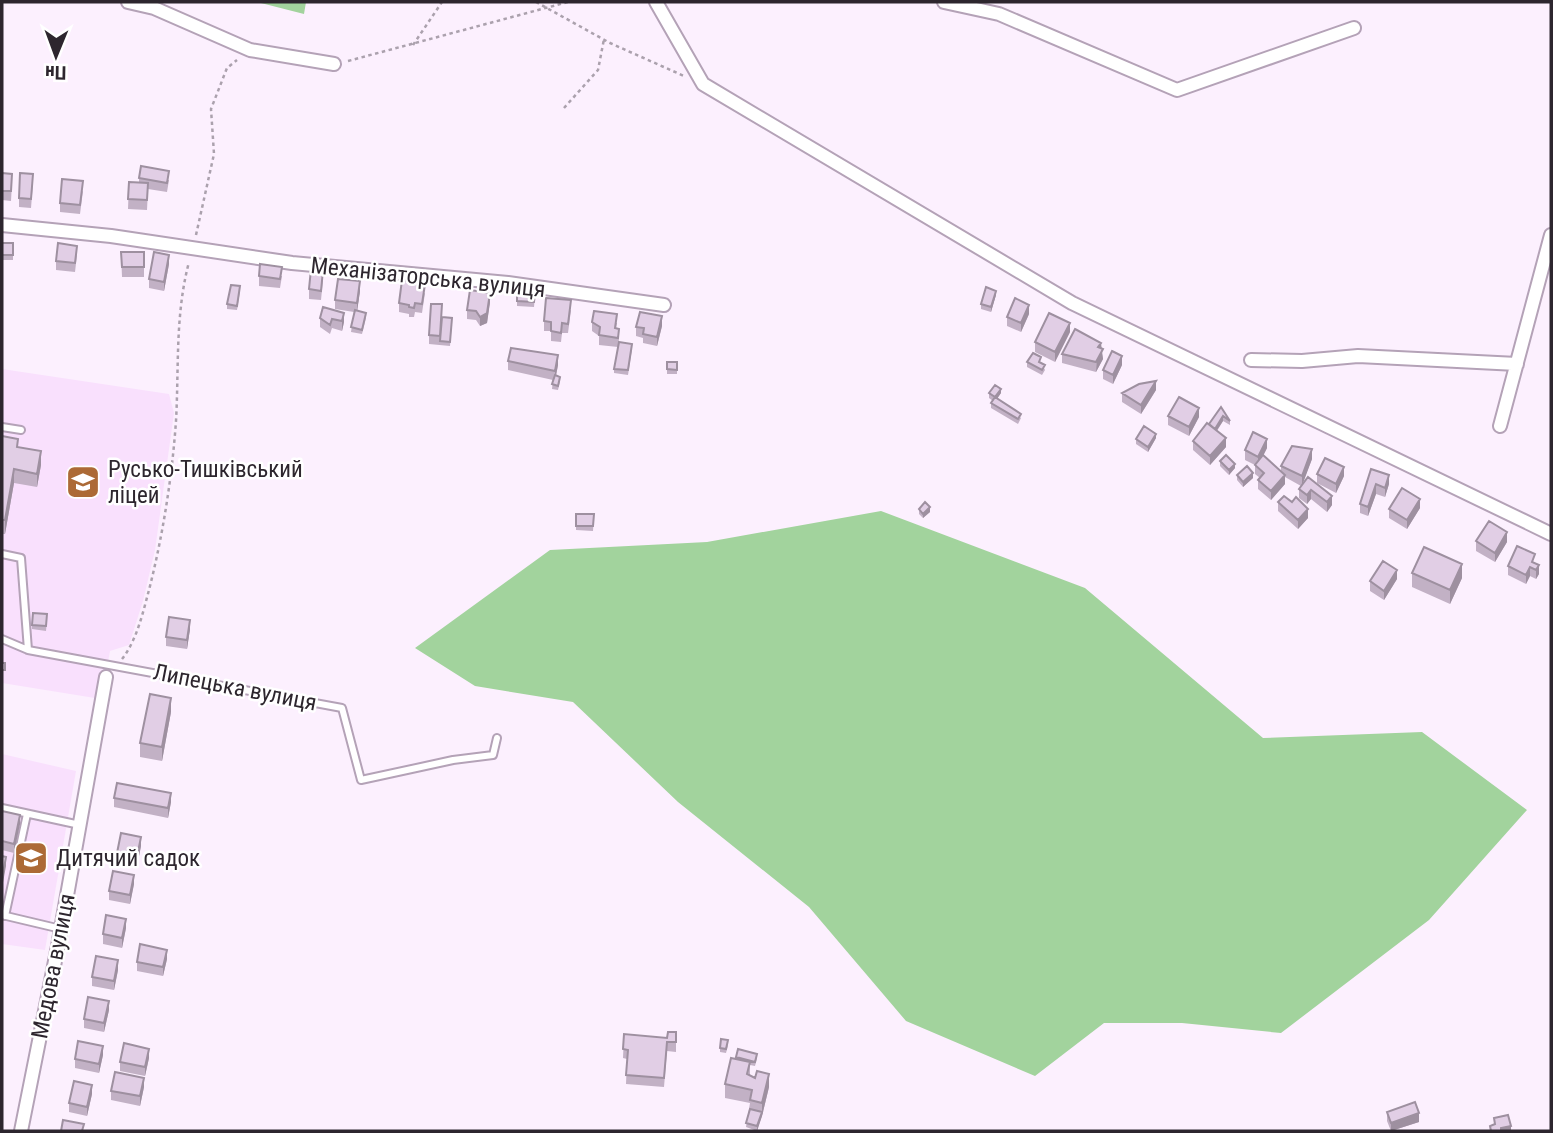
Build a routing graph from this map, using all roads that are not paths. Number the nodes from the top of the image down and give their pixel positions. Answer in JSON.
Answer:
{"nodes":[{"id":1,"x":128,"y":2,"type":"edge"},
{"id":2,"x":656,"y":2,"type":"edge"},
{"id":3,"x":944,"y":2,"type":"edge"},
{"id":4,"x":1354,"y":28,"type":"dead end"},
{"id":5,"x":334,"y":64,"type":"road end"},
{"id":6,"x":2,"y":226,"type":"edge"},
{"id":7,"x":1551,"y":235,"type":"edge"},
{"id":8,"x":664,"y":305,"type":"dead end"},
{"id":9,"x":1251,"y":360,"type":"dead end"},
{"id":10,"x":1517,"y":364,"type":"junction"},
{"id":11,"x":1500,"y":426,"type":"dead end"},
{"id":12,"x":2,"y":427,"type":"edge"},
{"id":13,"x":21,"y":430,"type":"dead end"},
{"id":14,"x":1551,"y":534,"type":"edge"},
{"id":15,"x":2,"y":554,"type":"edge"},
{"id":16,"x":2,"y":639,"type":"edge"},
{"id":17,"x":28,"y":649,"type":"junction"},
{"id":18,"x":106,"y":677,"type":"dead end"},
{"id":19,"x":497,"y":738,"type":"dead end"},
{"id":20,"x":2,"y":808,"type":"edge"},
{"id":21,"x":27,"y":814,"type":"junction"},
{"id":22,"x":80,"y":825,"type":"junction"},
{"id":23,"x":4,"y":916,"type":"edge"},
{"id":24,"x":61,"y":929,"type":"junction"},
{"id":25,"x":21,"y":1131,"type":"edge"}],
"edges":[{"from":1,"to":5,"type":"street"},
{"from":2,"to":14,"type":"street"},
{"from":3,"to":4,"type":"street"},
{"from":6,"to":8,"type":"street","name":"Механізаторська вулиця"},
{"from":7,"to":10,"type":"street"},
{"from":9,"to":10,"type":"street"},
{"from":10,"to":11,"type":"street"},
{"from":12,"to":13,"type":"lane"},
{"from":15,"to":17,"type":"lane"},
{"from":16,"to":17,"type":"lane","name":"Липецька вулиця"},
{"from":17,"to":19,"type":"lane","name":"Липецька вулиця"},
{"from":18,"to":22,"type":"street","name":"Медова вулиця"},
{"from":20,"to":21,"type":"lane"},
{"from":21,"to":22,"type":"lane"},
{"from":21,"to":23,"type":"lane"},
{"from":22,"to":24,"type":"street","name":"Медова вулиця"},
{"from":23,"to":24,"type":"lane"},
{"from":24,"to":25,"type":"street","name":"Медова вулиця"}]}
